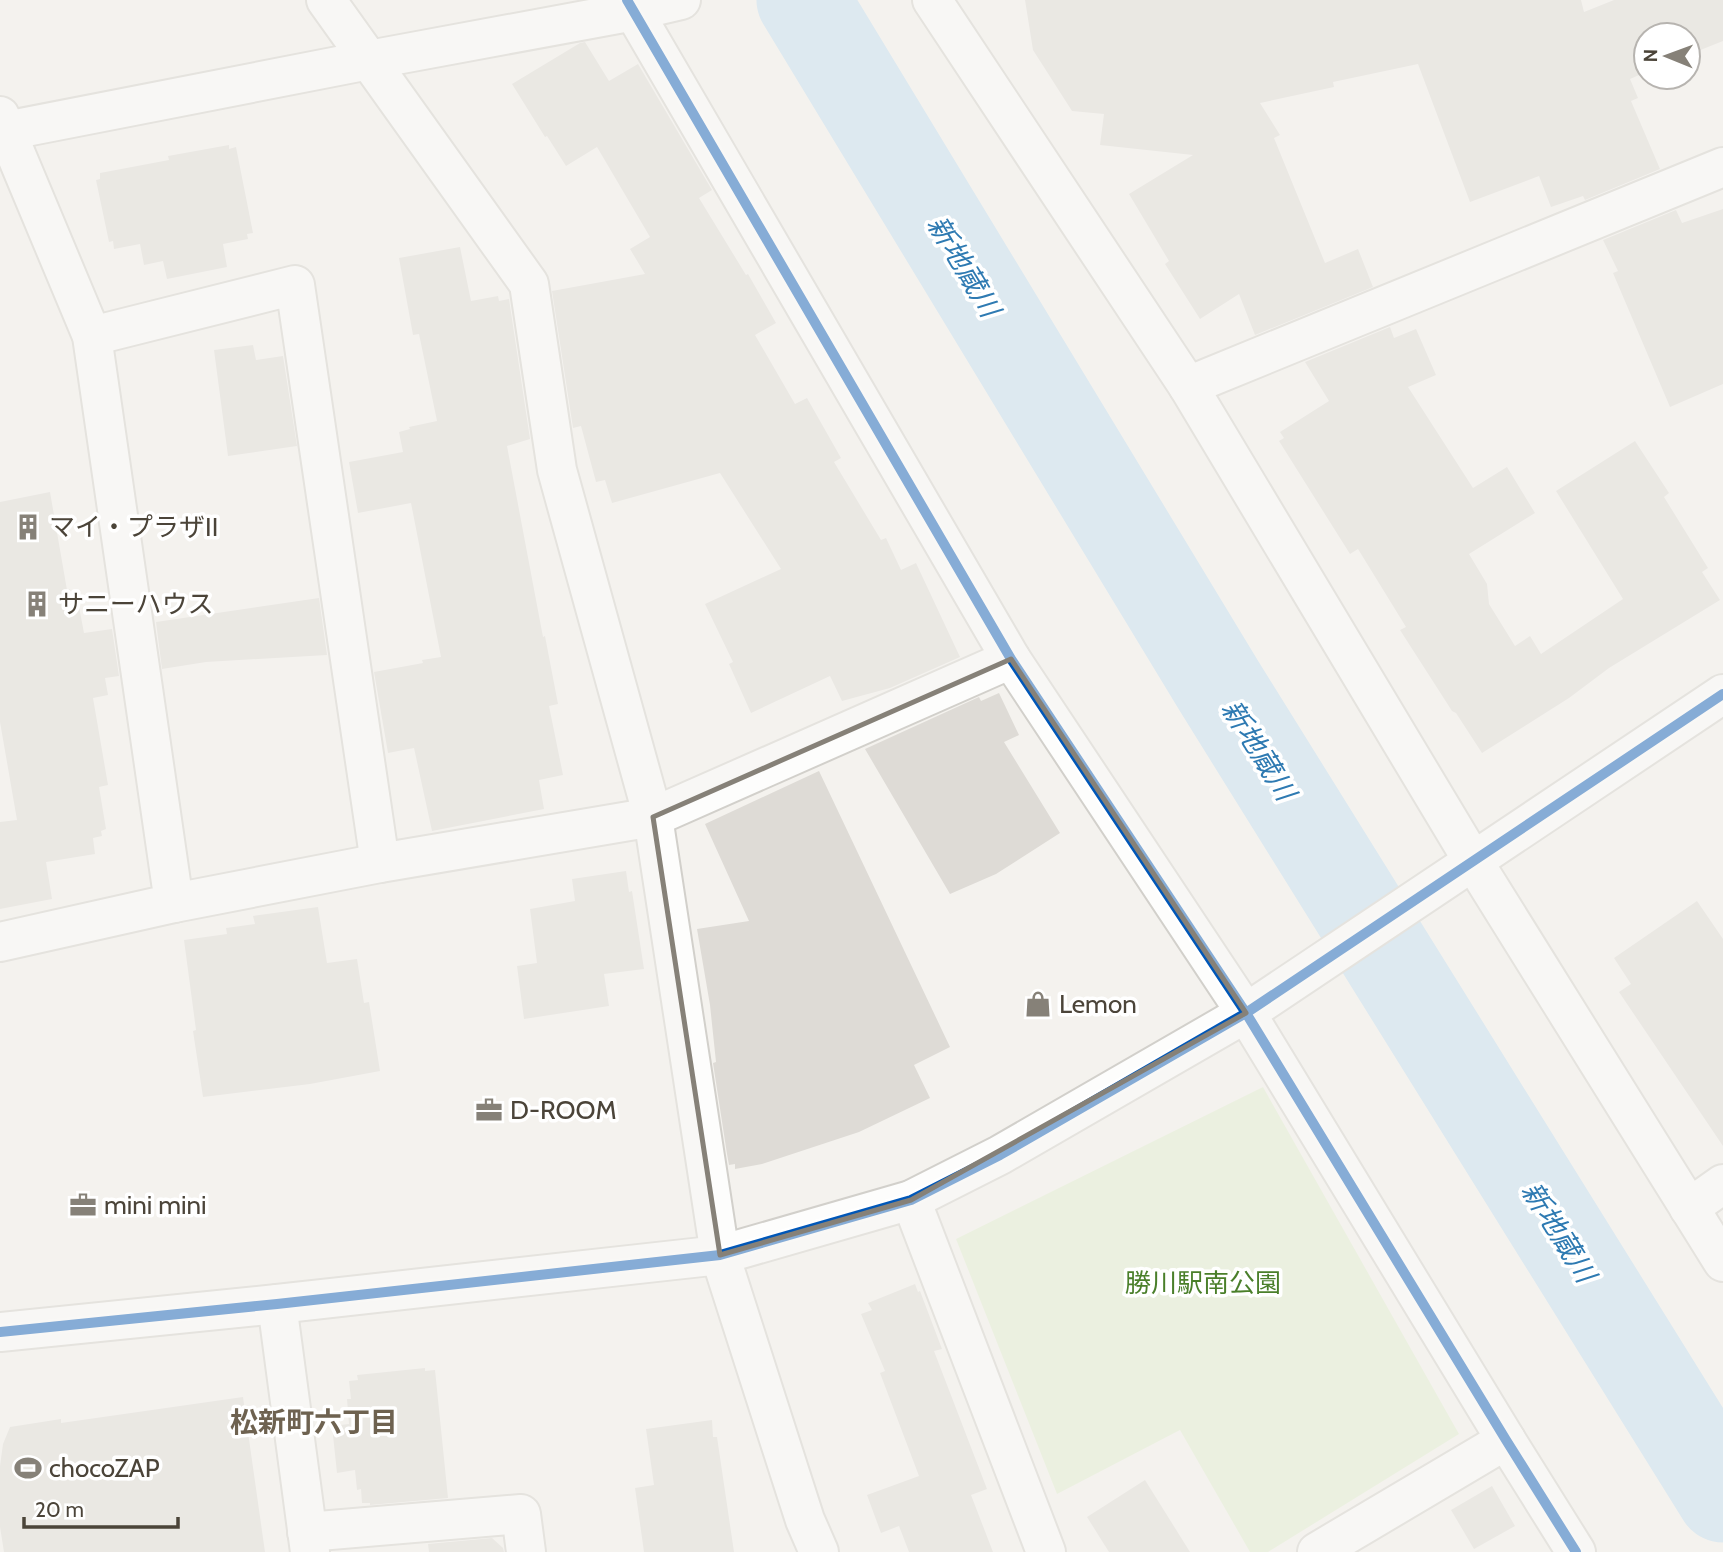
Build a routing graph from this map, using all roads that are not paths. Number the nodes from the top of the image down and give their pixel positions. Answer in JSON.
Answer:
{"nodes":[{"id":1,"x":326,"y":0,"type":"edge"},
{"id":2,"x":681,"y":0,"type":"edge"},
{"id":3,"x":933,"y":0,"type":"edge"},
{"id":4,"x":630,"y":6,"type":"edge"},
{"id":5,"x":369,"y":60,"type":"junction"},
{"id":6,"x":2,"y":126,"type":"edge"},
{"id":7,"x":1723,"y":167,"type":"edge"},
{"id":8,"x":92,"y":336,"type":"junction"},
{"id":9,"x":1188,"y":386,"type":"junction"},
{"id":10,"x":1011,"y":659,"type":"junction"},
{"id":11,"x":1723,"y":694,"type":"edge"},
{"id":12,"x":653,"y":817,"type":"junction"},
{"id":13,"x":1471,"y":862,"type":"junction"},
{"id":14,"x":380,"y":863,"type":"junction"},
{"id":15,"x":174,"y":902,"type":"junction"},
{"id":16,"x":0,"y":942,"type":"edge"},
{"id":17,"x":1247,"y":1011,"type":"junction"},
{"id":18,"x":1723,"y":1184,"type":"edge"},
{"id":19,"x":911,"y":1200,"type":"junction"},
{"id":20,"x":1689,"y":1208,"type":"junction"},
{"id":21,"x":720,"y":1255,"type":"junction"},
{"id":22,"x":1723,"y":1262,"type":"edge"},
{"id":23,"x":277,"y":1304,"type":"junction"},
{"id":24,"x":0,"y":1332,"type":"edge"},
{"id":25,"x":1506,"y":1440,"type":"junction"},
{"id":26,"x":309,"y":1542,"type":"edge"},
{"id":27,"x":526,"y":1552,"type":"edge"},
{"id":28,"x":819,"y":1552,"type":"edge"},
{"id":29,"x":1046,"y":1552,"type":"edge"},
{"id":30,"x":1317,"y":1552,"type":"edge"},
{"id":31,"x":1576,"y":1552,"type":"edge"}],
"edges":[{"from":1,"to":5,"type":"street"},
{"from":2,"to":4,"type":"street"},
{"from":3,"to":9,"type":"street"},
{"from":4,"to":5,"type":"street"},
{"from":4,"to":10,"type":"street"},
{"from":5,"to":6,"type":"street"},
{"from":5,"to":12,"type":"street"},
{"from":6,"to":8,"type":"street"},
{"from":7,"to":9,"type":"street"},
{"from":8,"to":14,"type":"street"},
{"from":8,"to":15,"type":"street"},
{"from":9,"to":13,"type":"street"},
{"from":10,"to":12,"type":"street"},
{"from":10,"to":17,"type":"street"},
{"from":11,"to":13,"type":"street"},
{"from":12,"to":14,"type":"street"},
{"from":12,"to":21,"type":"street"},
{"from":13,"to":17,"type":"street"},
{"from":13,"to":20,"type":"street"},
{"from":14,"to":15,"type":"street"},
{"from":15,"to":16,"type":"street"},
{"from":17,"to":19,"type":"street"},
{"from":17,"to":25,"type":"street"},
{"from":18,"to":20,"type":"street"},
{"from":19,"to":21,"type":"street"},
{"from":19,"to":29,"type":"street"},
{"from":20,"to":22,"type":"street"},
{"from":21,"to":23,"type":"street"},
{"from":21,"to":28,"type":"street"},
{"from":23,"to":24,"type":"street"},
{"from":23,"to":26,"type":"street"},
{"from":25,"to":30,"type":"street"},
{"from":25,"to":31,"type":"street"},
{"from":26,"to":27,"type":"street"}]}
